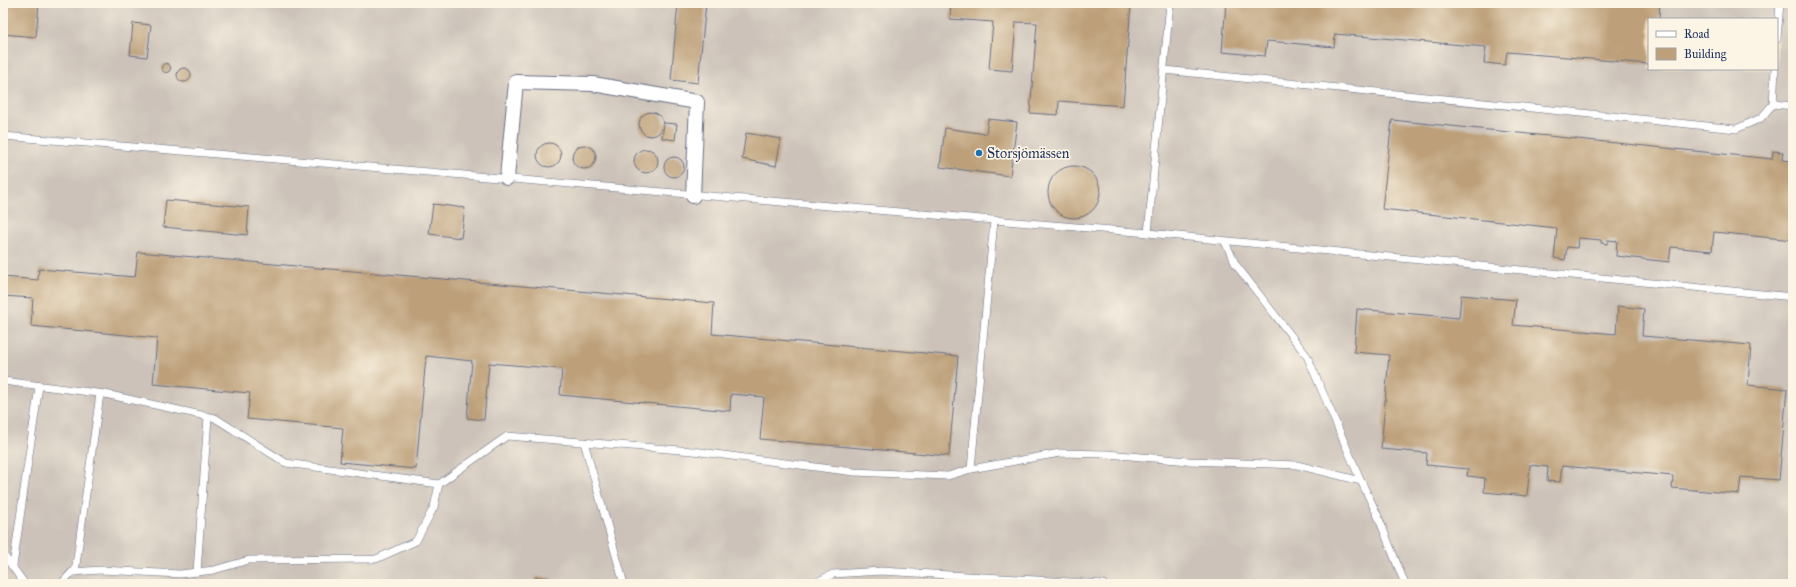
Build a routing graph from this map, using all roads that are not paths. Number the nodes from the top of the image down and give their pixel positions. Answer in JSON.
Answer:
{"nodes":[{"id":1,"x":1170,"y":3,"type":"edge"},
{"id":2,"x":1780,"y":3,"type":"edge"},
{"id":3,"x":1778,"y":27,"type":"edge"},
{"id":4,"x":1164,"y":70,"type":"junction"},
{"id":5,"x":1775,"y":70,"type":"edge"},
{"id":6,"x":1773,"y":104,"type":"junction"},
{"id":7,"x":1793,"y":106,"type":"edge"},
{"id":8,"x":3,"y":136,"type":"edge"},
{"id":9,"x":507,"y":178,"type":"junction"},
{"id":10,"x":694,"y":196,"type":"junction"},
{"id":11,"x":994,"y":221,"type":"junction"},
{"id":12,"x":1148,"y":233,"type":"junction"},
{"id":13,"x":1225,"y":242,"type":"junction"},
{"id":14,"x":1793,"y":298,"type":"edge"},
{"id":15,"x":3,"y":381,"type":"edge"},
{"id":16,"x":39,"y":386,"type":"junction"},
{"id":17,"x":100,"y":394,"type":"junction"},
{"id":18,"x":208,"y":417,"type":"junction"},
{"id":19,"x":584,"y":442,"type":"junction"},
{"id":20,"x":971,"y":469,"type":"junction"},
{"id":21,"x":1361,"y":481,"type":"junction"},
{"id":22,"x":439,"y":484,"type":"junction"},
{"id":23,"x":3,"y":554,"type":"edge"},
{"id":24,"x":13,"y":566,"type":"junction"},
{"id":25,"x":75,"y":572,"type":"junction"},
{"id":26,"x":197,"y":572,"type":"junction"},
{"id":27,"x":25,"y":584,"type":"edge"},
{"id":28,"x":61,"y":584,"type":"edge"},
{"id":29,"x":624,"y":584,"type":"edge"},
{"id":30,"x":813,"y":584,"type":"edge"},
{"id":31,"x":1102,"y":584,"type":"edge"},
{"id":32,"x":1405,"y":584,"type":"edge"}],
"edges":[{"from":1,"to":4,"type":"lane"},
{"from":2,"to":3,"type":"lane"},
{"from":4,"to":6,"type":"lane"},
{"from":4,"to":12,"type":"lane"},
{"from":5,"to":6,"type":"lane"},
{"from":6,"to":7,"type":"lane"},
{"from":8,"to":9,"type":"lane"},
{"from":9,"to":10,"type":"lane"},
{"from":9,"to":10,"type":"street"},
{"from":10,"to":11,"type":"lane"},
{"from":11,"to":12,"type":"lane"},
{"from":11,"to":20,"type":"lane"},
{"from":12,"to":13,"type":"lane"},
{"from":13,"to":14,"type":"lane"},
{"from":13,"to":21,"type":"lane"},
{"from":15,"to":16,"type":"lane"},
{"from":16,"to":17,"type":"lane"},
{"from":16,"to":24,"type":"lane"},
{"from":17,"to":18,"type":"lane"},
{"from":17,"to":25,"type":"lane"},
{"from":18,"to":22,"type":"lane"},
{"from":18,"to":26,"type":"lane"},
{"from":19,"to":20,"type":"lane"},
{"from":19,"to":22,"type":"lane"},
{"from":19,"to":29,"type":"lane"},
{"from":20,"to":21,"type":"lane"},
{"from":21,"to":32,"type":"lane"},
{"from":22,"to":26,"type":"lane"},
{"from":23,"to":24,"type":"lane"},
{"from":24,"to":27,"type":"lane"},
{"from":25,"to":26,"type":"lane"},
{"from":25,"to":28,"type":"lane"},
{"from":30,"to":31,"type":"lane"}]}
